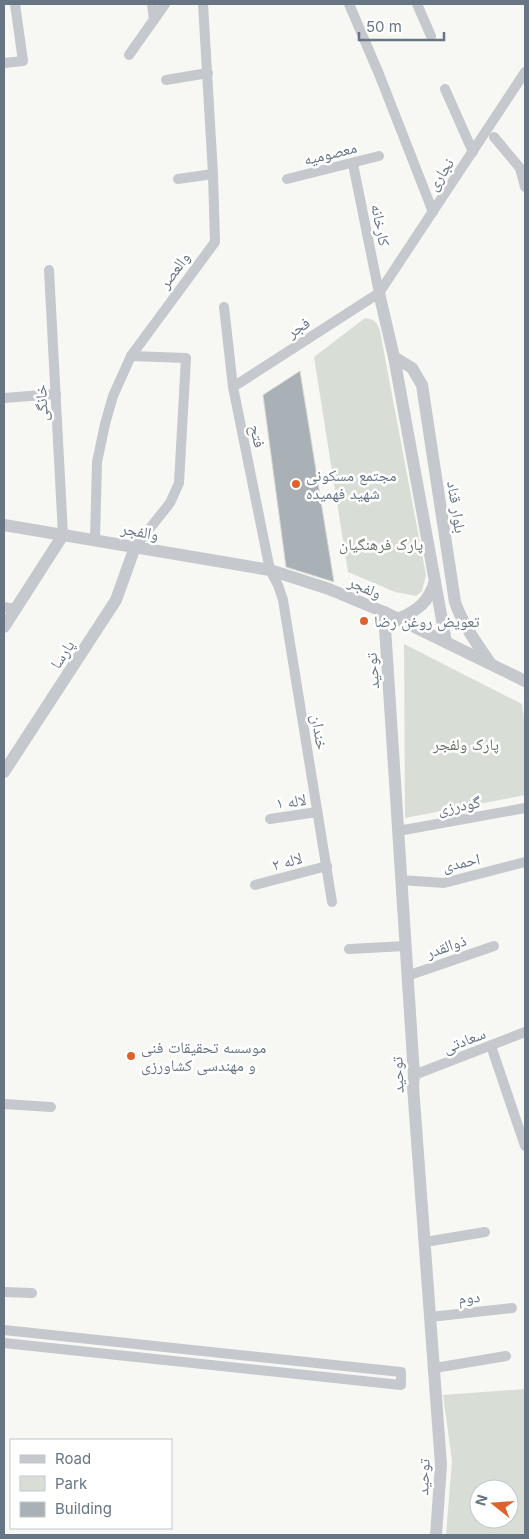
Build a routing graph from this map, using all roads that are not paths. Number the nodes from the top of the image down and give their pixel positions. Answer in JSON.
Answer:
{"nodes":[{"id":1,"x":15,"y":4,"type":"edge"},
{"id":2,"x":152,"y":4,"type":"edge"},
{"id":3,"x":165,"y":4,"type":"edge"},
{"id":4,"x":203,"y":4,"type":"edge"},
{"id":5,"x":349,"y":4,"type":"edge"},
{"id":6,"x":418,"y":4,"type":"edge"},
{"id":7,"x":154,"y":20,"type":"junction"},
{"id":8,"x":432,"y":36,"type":"dead end"},
{"id":9,"x":129,"y":55,"type":"dead end"},
{"id":10,"x":4,"y":63,"type":"edge"},
{"id":11,"x":525,"y":72,"type":"edge"},
{"id":12,"x":208,"y":73,"type":"junction"},
{"id":13,"x":166,"y":80,"type":"dead end"},
{"id":14,"x":445,"y":89,"type":"dead end"},
{"id":15,"x":494,"y":136,"type":"dead end"},
{"id":16,"x":473,"y":152,"type":"junction"},
{"id":17,"x":380,"y":156,"type":"dead end"},
{"id":18,"x":353,"y":164,"type":"junction"},
{"id":19,"x":522,"y":167,"type":"edge"},
{"id":20,"x":213,"y":174,"type":"junction"},
{"id":21,"x":178,"y":179,"type":"dead end"},
{"id":22,"x":288,"y":179,"type":"dead end"},
{"id":23,"x":525,"y":187,"type":"edge"},
{"id":24,"x":433,"y":212,"type":"junction"},
{"id":25,"x":49,"y":270,"type":"dead end"},
{"id":26,"x":379,"y":292,"type":"junction"},
{"id":27,"x":224,"y":307,"type":"dead end"},
{"id":28,"x":131,"y":356,"type":"junction"},
{"id":29,"x":394,"y":357,"type":"junction"},
{"id":30,"x":233,"y":387,"type":"junction"},
{"id":31,"x":56,"y":394,"type":"junction"},
{"id":32,"x":4,"y":398,"type":"edge"},
{"id":33,"x":4,"y":525,"type":"edge"},
{"id":34,"x":64,"y":535,"type":"junction"},
{"id":35,"x":95,"y":540,"type":"junction"},
{"id":36,"x":135,"y":547,"type":"junction"},
{"id":37,"x":270,"y":570,"type":"junction"},
{"id":38,"x":435,"y":581,"type":"junction"},
{"id":39,"x":10,"y":608,"type":"edge"},
{"id":40,"x":384,"y":612,"type":"junction"},
{"id":41,"x":398,"y":619,"type":"junction"},
{"id":42,"x":4,"y":627,"type":"edge"},
{"id":43,"x":446,"y":642,"type":"junction"},
{"id":44,"x":491,"y":664,"type":"junction"},
{"id":45,"x":525,"y":681,"type":"edge"},
{"id":46,"x":4,"y":772,"type":"edge"},
{"id":47,"x":525,"y":808,"type":"edge"},
{"id":48,"x":317,"y":812,"type":"junction"},
{"id":49,"x":270,"y":819,"type":"dead end"},
{"id":50,"x":398,"y":831,"type":"junction"},
{"id":51,"x":525,"y":862,"type":"edge"},
{"id":52,"x":326,"y":866,"type":"junction"},
{"id":53,"x":401,"y":880,"type":"junction"},
{"id":54,"x":255,"y":884,"type":"dead end"},
{"id":55,"x":332,"y":902,"type":"dead end"},
{"id":56,"x":406,"y":946,"type":"junction"},
{"id":57,"x":494,"y":946,"type":"dead end"},
{"id":58,"x":349,"y":949,"type":"dead end"},
{"id":59,"x":407,"y":976,"type":"junction"},
{"id":60,"x":525,"y":1032,"type":"edge"},
{"id":61,"x":491,"y":1046,"type":"junction"},
{"id":62,"x":414,"y":1075,"type":"junction"},
{"id":63,"x":4,"y":1104,"type":"edge"},
{"id":64,"x":51,"y":1107,"type":"dead end"},
{"id":65,"x":525,"y":1146,"type":"edge"},
{"id":66,"x":485,"y":1232,"type":"dead end"},
{"id":67,"x":425,"y":1242,"type":"junction"},
{"id":68,"x":4,"y":1292,"type":"edge"},
{"id":69,"x":32,"y":1293,"type":"dead end"},
{"id":70,"x":512,"y":1308,"type":"dead end"},
{"id":71,"x":430,"y":1317,"type":"junction"},
{"id":72,"x":4,"y":1330,"type":"edge"},
{"id":73,"x":4,"y":1343,"type":"edge"},
{"id":74,"x":506,"y":1356,"type":"dead end"},
{"id":75,"x":435,"y":1368,"type":"junction"},
{"id":76,"x":436,"y":1535,"type":"edge"}],
"edges":[{"from":1,"to":10,"type":"street"},
{"from":2,"to":7,"type":"street"},
{"from":3,"to":7,"type":"street"},
{"from":4,"to":12,"type":"street","name":"والعصر"},
{"from":5,"to":24,"type":"street"},
{"from":6,"to":8,"type":"street"},
{"from":7,"to":9,"type":"street"},
{"from":11,"to":16,"type":"street","name":"نجاری"},
{"from":12,"to":13,"type":"street"},
{"from":12,"to":20,"type":"street","name":"والعصر"},
{"from":14,"to":16,"type":"street"},
{"from":15,"to":19,"type":"street"},
{"from":16,"to":24,"type":"street","name":"نجاری"},
{"from":17,"to":18,"type":"street","name":"معصومیه"},
{"from":18,"to":22,"type":"street","name":"معصومیه"},
{"from":18,"to":26,"type":"street","name":"کارخانه"},
{"from":19,"to":23,"type":"street"},
{"from":20,"to":21,"type":"street"},
{"from":20,"to":28,"type":"street","name":"والعصر"},
{"from":24,"to":26,"type":"street","name":"نجاری"},
{"from":25,"to":31,"type":"street","name":"خانگی"},
{"from":26,"to":29,"type":"street"},
{"from":26,"to":30,"type":"street","name":"فجر"},
{"from":27,"to":30,"type":"street","name":"فتح"},
{"from":28,"to":35,"type":"street","name":"والعصر"},
{"from":28,"to":36,"type":"street"},
{"from":29,"to":38,"type":"street"},
{"from":29,"to":44,"type":"street","name":"بلوار قناد"},
{"from":30,"to":37,"type":"street","name":"فتح"},
{"from":31,"to":32,"type":"street"},
{"from":31,"to":34,"type":"street","name":"خانگی"},
{"from":33,"to":34,"type":"street","name":"والفجر"},
{"from":34,"to":35,"type":"street","name":"والفجر"},
{"from":34,"to":39,"type":"street"},
{"from":35,"to":36,"type":"street","name":"والفجر"},
{"from":36,"to":37,"type":"street","name":"والفجر"},
{"from":36,"to":46,"type":"street","name":"پارسا"},
{"from":37,"to":40,"type":"street","name":"ولفجر"},
{"from":37,"to":48,"type":"street","name":"خندان"},
{"from":38,"to":41,"type":"street"},
{"from":38,"to":43,"type":"street"},
{"from":39,"to":42,"type":"street"},
{"from":40,"to":41,"type":"street","name":"ولفجر"},
{"from":40,"to":50,"type":"street","name":"توحید"},
{"from":41,"to":43,"type":"street","name":"ولفجر"},
{"from":43,"to":44,"type":"street","name":"ولفجر"},
{"from":44,"to":45,"type":"street","name":"ولفجر"},
{"from":47,"to":50,"type":"street","name":"گودرزی"},
{"from":48,"to":49,"type":"street","name":"لاله ۱"},
{"from":48,"to":52,"type":"street","name":"خندان"},
{"from":50,"to":53,"type":"street","name":"توحید"},
{"from":51,"to":53,"type":"street","name":"احمدی"},
{"from":52,"to":54,"type":"street","name":"لاله ۲"},
{"from":52,"to":55,"type":"street","name":"خندان"},
{"from":53,"to":56,"type":"street","name":"توحید"},
{"from":56,"to":58,"type":"street"},
{"from":56,"to":59,"type":"street","name":"توحید"},
{"from":57,"to":59,"type":"street","name":"ذوالقدر"},
{"from":59,"to":62,"type":"street","name":"توحید"},
{"from":60,"to":61,"type":"street","name":"سعادتی"},
{"from":61,"to":62,"type":"street","name":"سعادتی"},
{"from":61,"to":65,"type":"street"},
{"from":62,"to":67,"type":"street","name":"توحید"},
{"from":63,"to":64,"type":"street"},
{"from":66,"to":67,"type":"street"},
{"from":67,"to":71,"type":"street","name":"توحید"},
{"from":68,"to":69,"type":"street"},
{"from":70,"to":71,"type":"street","name":"دوم"},
{"from":71,"to":75,"type":"street","name":"توحید"},
{"from":72,"to":73,"type":"street"},
{"from":74,"to":75,"type":"street"},
{"from":75,"to":76,"type":"street","name":"توحید"}]}
